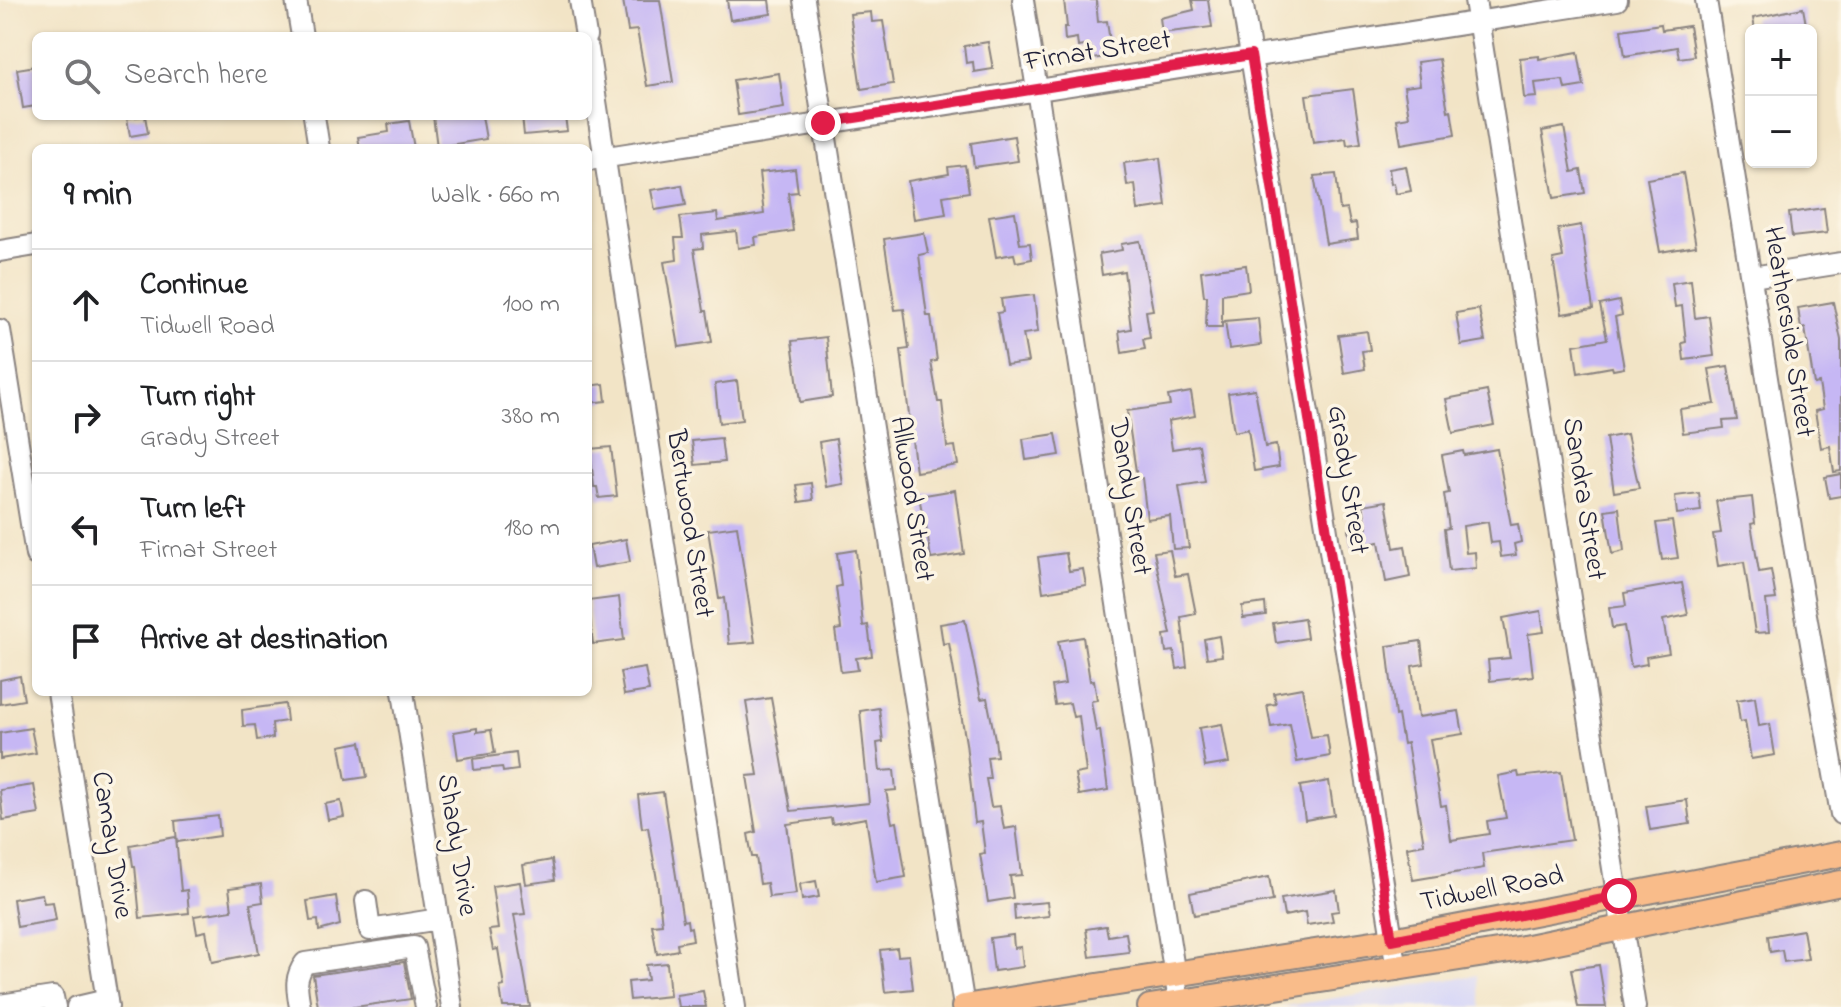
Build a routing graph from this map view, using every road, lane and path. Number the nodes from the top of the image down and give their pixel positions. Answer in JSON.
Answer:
{"nodes":[{"id":1,"x":296,"y":0,"type":"edge"},
{"id":2,"x":580,"y":0,"type":"edge"},
{"id":3,"x":804,"y":0,"type":"edge"},
{"id":4,"x":1023,"y":0,"type":"edge"},
{"id":5,"x":1242,"y":0,"type":"edge"},
{"id":6,"x":1475,"y":0,"type":"edge"},
{"id":7,"x":1617,"y":0,"type":"edge"},
{"id":8,"x":1706,"y":0,"type":"edge"},
{"id":9,"x":1479,"y":23,"type":"junction"},
{"id":10,"x":301,"y":32,"type":"edge"},
{"id":11,"x":585,"y":32,"type":"edge"},
{"id":12,"x":1251,"y":55,"type":"junction"},
{"id":13,"x":1037,"y":90,"type":"junction"},
{"id":14,"x":592,"y":104,"type":"edge"},
{"id":15,"x":315,"y":120,"type":"edge"},
{"id":16,"x":823,"y":123,"type":"junction"},
{"id":17,"x":318,"y":144,"type":"edge"},
{"id":18,"x":596,"y":159,"type":"edge"},
{"id":19,"x":32,"y":246,"type":"edge"},
{"id":20,"x":0,"y":251,"type":"edge"},
{"id":21,"x":1841,"y":263,"type":"edge"},
{"id":22,"x":1752,"y":277,"type":"junction"},
{"id":23,"x":0,"y":330,"type":"edge"},
{"id":24,"x":32,"y":530,"type":"edge"},
{"id":25,"x":59,"y":696,"type":"edge"},
{"id":26,"x":404,"y":696,"type":"edge"},
{"id":27,"x":1841,"y":814,"type":"edge"},
{"id":28,"x":1841,"y":854,"type":"edge"},
{"id":29,"x":1841,"y":883,"type":"edge"},
{"id":30,"x":1619,"y":896,"type":"junction"},
{"id":31,"x":366,"y":901,"type":"dead end"},
{"id":32,"x":439,"y":919,"type":"junction"},
{"id":33,"x":1623,"y":926,"type":"junction"},
{"id":34,"x":1392,"y":940,"type":"junction"},
{"id":35,"x":1397,"y":970,"type":"junction"},
{"id":36,"x":1175,"y":973,"type":"junction"},
{"id":37,"x":108,"y":1004,"type":"edge"},
{"id":38,"x":0,"y":1005,"type":"edge"},
{"id":39,"x":1167,"y":1005,"type":"edge"},
{"id":40,"x":55,"y":1007,"type":"edge"},
{"id":41,"x":77,"y":1007,"type":"edge"},
{"id":42,"x":300,"y":1007,"type":"edge"},
{"id":43,"x":426,"y":1007,"type":"edge"},
{"id":44,"x":452,"y":1007,"type":"edge"},
{"id":45,"x":735,"y":1007,"type":"edge"},
{"id":46,"x":964,"y":1007,"type":"edge"},
{"id":47,"x":1635,"y":1007,"type":"edge"}],
"edges":[{"from":1,"to":10,"type":"street"},
{"from":2,"to":11,"type":"street"},
{"from":3,"to":16,"type":"street","name":"Allwood Street"},
{"from":4,"to":13,"type":"street","name":"Dandy Street"},
{"from":5,"to":12,"type":"street","name":"Grady Street"},
{"from":6,"to":9,"type":"street","name":"Sandra Street"},
{"from":7,"to":9,"type":"street","name":"Firnat Street"},
{"from":8,"to":22,"type":"street","name":"Heatherside Street"},
{"from":9,"to":12,"type":"street","name":"Firnat Street"},
{"from":9,"to":30,"type":"street","name":"Sandra Street"},
{"from":12,"to":13,"type":"street","name":"Firnat Street"},
{"from":12,"to":34,"type":"street","name":"Grady Street"},
{"from":13,"to":16,"type":"street","name":"Firnat Street"},
{"from":13,"to":36,"type":"street","name":"Dandy Street"},
{"from":14,"to":18,"type":"street","name":"Bertwood Street"},
{"from":15,"to":17,"type":"street"},
{"from":16,"to":18,"type":"street","name":"Firnat Street"},
{"from":16,"to":46,"type":"street","name":"Allwood Street"},
{"from":18,"to":45,"type":"street","name":"Bertwood Street"},
{"from":19,"to":20,"type":"street"},
{"from":21,"to":22,"type":"street"},
{"from":22,"to":27,"type":"street","name":"Heatherside Street"},
{"from":23,"to":24,"type":"street"},
{"from":25,"to":37,"type":"street","name":"Camay Drive"},
{"from":26,"to":32,"type":"street","name":"Shady Drive"},
{"from":28,"to":30,"type":"main road","name":"Tidwell Road"},
{"from":29,"to":33,"type":"main road"},
{"from":30,"to":33,"type":"street","name":"Sandra Street"},
{"from":30,"to":34,"type":"main road","name":"Tidwell Road"},
{"from":31,"to":32,"type":"street"},
{"from":32,"to":44,"type":"street","name":"Shady Drive"},
{"from":33,"to":35,"type":"main road"},
{"from":33,"to":47,"type":"street","name":"Sandra Street"},
{"from":34,"to":35,"type":"street","name":"Grady Street"},
{"from":34,"to":36,"type":"main road","name":"Tidwell Road"},
{"from":35,"to":39,"type":"main road"},
{"from":36,"to":39,"type":"street","name":"Dandy Street"},
{"from":36,"to":46,"type":"main road","name":"Tidwell Road"},
{"from":37,"to":41,"type":"street"},
{"from":38,"to":40,"type":"street"},
{"from":42,"to":43,"type":"street"}]}
